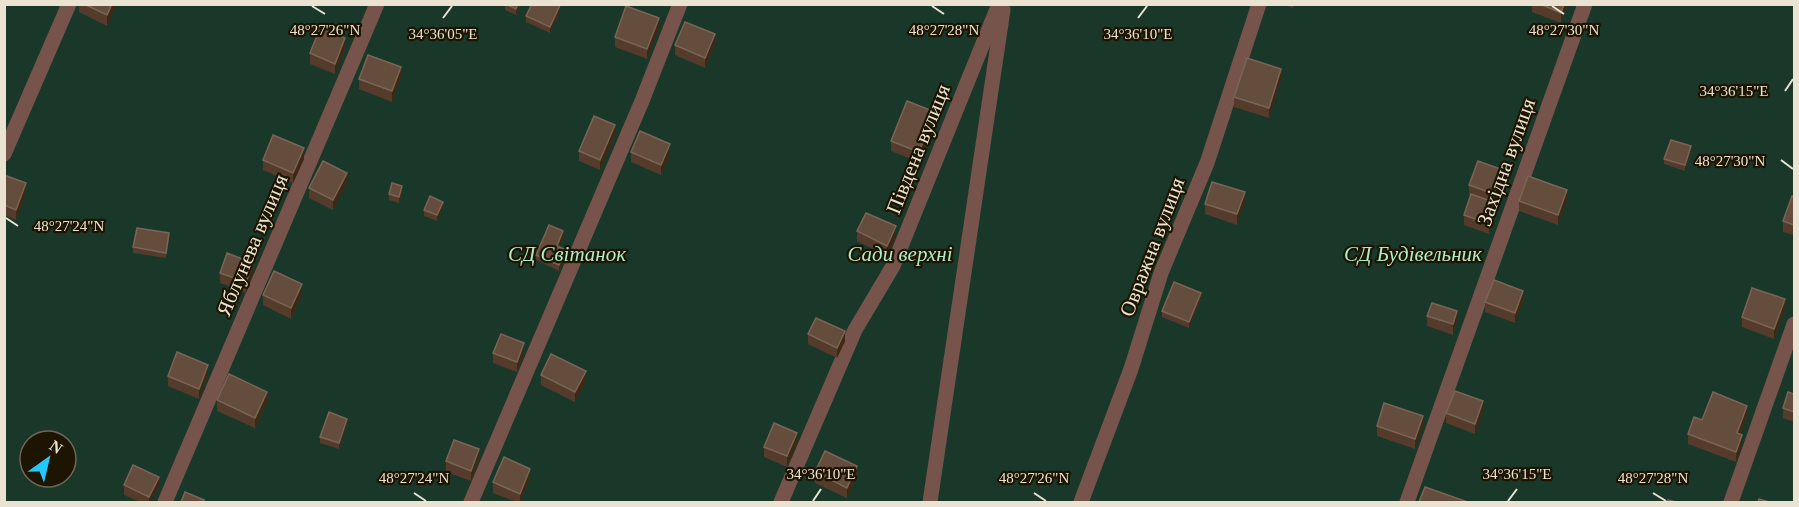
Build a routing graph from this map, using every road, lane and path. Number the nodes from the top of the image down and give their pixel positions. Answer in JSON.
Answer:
{"nodes":[{"id":1,"x":69,"y":4,"type":"edge"},
{"id":2,"x":377,"y":4,"type":"edge"},
{"id":3,"x":680,"y":4,"type":"edge"},
{"id":4,"x":999,"y":4,"type":"edge"},
{"id":5,"x":1004,"y":4,"type":"edge"},
{"id":6,"x":1259,"y":4,"type":"edge"},
{"id":7,"x":1585,"y":4,"type":"edge"},
{"id":8,"x":4,"y":154,"type":"edge"},
{"id":9,"x":1794,"y":324,"type":"edge"},
{"id":10,"x":165,"y":502,"type":"edge"},
{"id":11,"x":471,"y":502,"type":"edge"},
{"id":12,"x":781,"y":502,"type":"edge"},
{"id":13,"x":930,"y":502,"type":"edge"},
{"id":14,"x":1082,"y":502,"type":"edge"},
{"id":15,"x":1407,"y":502,"type":"edge"},
{"id":16,"x":1731,"y":502,"type":"edge"}],
"edges":[{"from":1,"to":8,"type":"lane"},
{"from":2,"to":10,"type":"lane","name":"Яблунева вулиця"},
{"from":3,"to":11,"type":"lane"},
{"from":4,"to":12,"type":"lane","name":"Південа вулиця"},
{"from":5,"to":13,"type":"lane"},
{"from":6,"to":14,"type":"lane","name":"Овражна вулиця"},
{"from":7,"to":15,"type":"lane","name":"Західна вулиця"},
{"from":9,"to":16,"type":"lane"}]}
